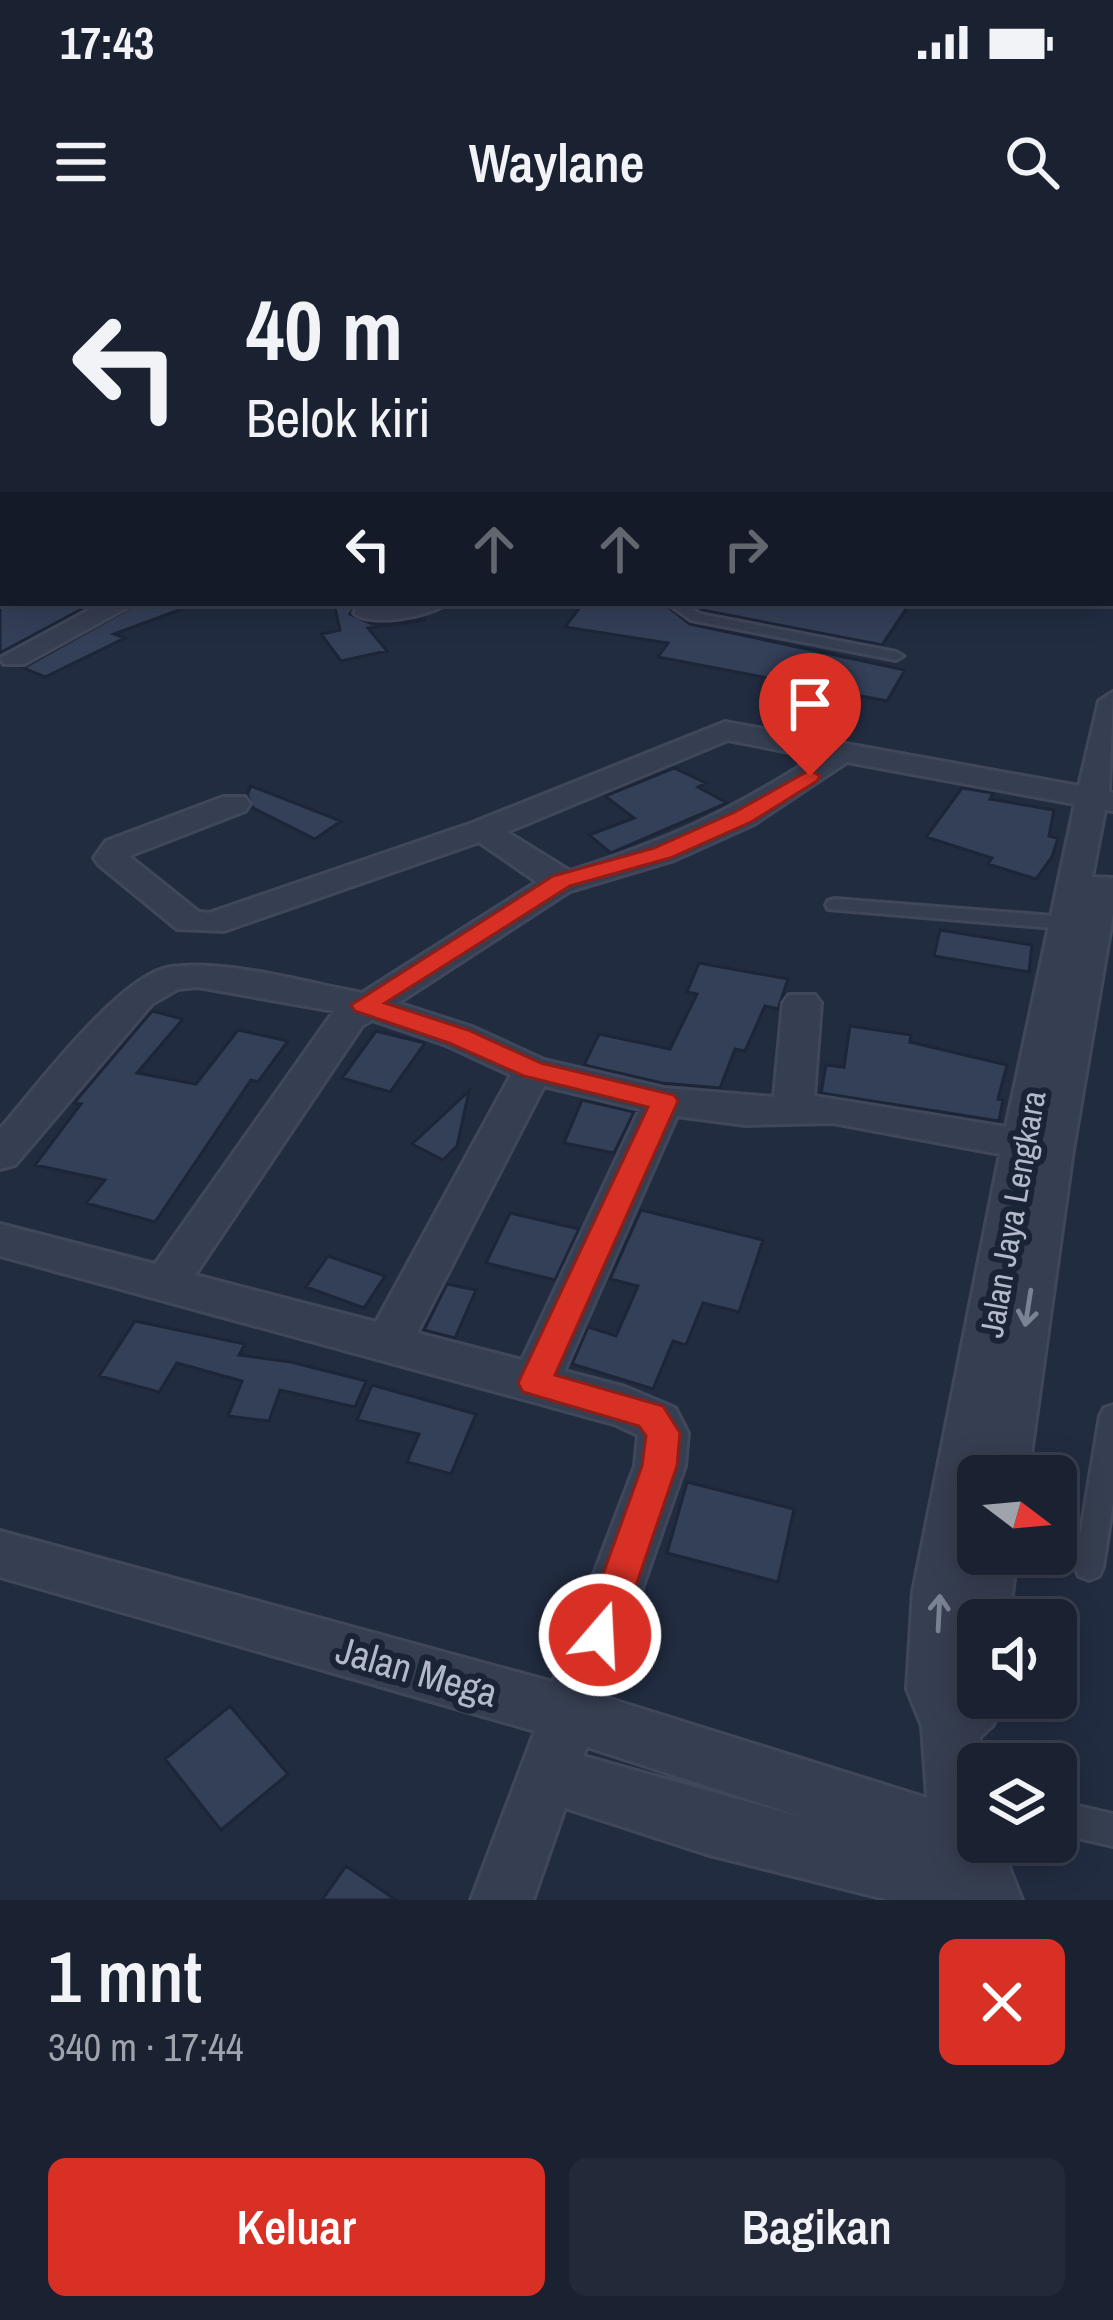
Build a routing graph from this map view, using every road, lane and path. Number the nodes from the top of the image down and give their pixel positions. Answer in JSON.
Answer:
{"nodes":[{"id":1,"x":116,"y":606,"type":"edge"},
{"id":2,"x":413,"y":606,"type":"edge"},
{"id":3,"x":679,"y":606,"type":"edge"},
{"id":4,"x":367,"y":613,"type":"dead end"},
{"id":5,"x":896,"y":656,"type":"dead end"},
{"id":6,"x":14,"y":658,"type":"dead end"},
{"id":7,"x":1113,"y":701,"type":"edge"},
{"id":8,"x":843,"y":752,"type":"junction"},
{"id":9,"x":233,"y":803,"type":"dead end"},
{"id":10,"x":1107,"y":807,"type":"edge"},
{"id":11,"x":483,"y":830,"type":"junction"},
{"id":12,"x":562,"y":881,"type":"junction"},
{"id":13,"x":835,"y":905,"type":"dead end"},
{"id":14,"x":1066,"y":923,"type":"junction"},
{"id":15,"x":1084,"y":978,"type":"edge"},
{"id":16,"x":802,"y":1003,"type":"dead end"},
{"id":17,"x":364,"y":1005,"type":"junction"},
{"id":18,"x":533,"y":1070,"type":"junction"},
{"id":19,"x":664,"y":1101,"type":"junction"},
{"id":20,"x":793,"y":1108,"type":"junction"},
{"id":21,"x":1039,"y":1148,"type":"junction"},
{"id":22,"x":0,"y":1155,"type":"edge"},
{"id":23,"x":0,"y":1240,"type":"edge"},
{"id":24,"x":166,"y":1282,"type":"junction"},
{"id":25,"x":387,"y":1346,"type":"junction"},
{"id":26,"x":535,"y":1383,"type":"junction"},
{"id":27,"x":1113,"y":1416,"type":"edge"},
{"id":28,"x":1005,"y":1455,"type":"edge"},
{"id":29,"x":0,"y":1554,"type":"edge"},
{"id":30,"x":1089,"y":1567,"type":"dead end"},
{"id":31,"x":573,"y":1715,"type":"junction"},
{"id":32,"x":957,"y":1756,"type":"edge"},
{"id":33,"x":721,"y":1764,"type":"junction"},
{"id":34,"x":548,"y":1774,"type":"junction"},
{"id":35,"x":957,"y":1800,"type":"edge"},
{"id":36,"x":957,"y":1803,"type":"edge"},
{"id":37,"x":1077,"y":1821,"type":"edge"},
{"id":38,"x":706,"y":1824,"type":"junction"},
{"id":39,"x":1113,"y":1830,"type":"edge"},
{"id":40,"x":502,"y":1900,"type":"edge"}],
"edges":[{"from":1,"to":6,"type":"street"},
{"from":2,"to":4,"type":"street"},
{"from":3,"to":5,"type":"lane"},
{"from":7,"to":10,"type":"street","name":"Jalan Jaya Lengkara"},
{"from":8,"to":10,"type":"street"},
{"from":8,"to":11,"type":"street"},
{"from":8,"to":12,"type":"street"},
{"from":9,"to":11,"type":"street"},
{"from":10,"to":14,"type":"street","name":"Jalan Jaya Lengkara"},
{"from":10,"to":15,"type":"street","name":"Jalan Jaya Lengkara"},
{"from":11,"to":12,"type":"street"},
{"from":12,"to":17,"type":"street"},
{"from":13,"to":14,"type":"lane"},
{"from":14,"to":15,"type":"street","name":"Jalan Jaya Lengkara"},
{"from":15,"to":21,"type":"street","name":"Jalan Jaya Lengkara"},
{"from":16,"to":20,"type":"street"},
{"from":17,"to":18,"type":"street"},
{"from":17,"to":22,"type":"street"},
{"from":17,"to":24,"type":"street"},
{"from":18,"to":19,"type":"street"},
{"from":18,"to":25,"type":"street"},
{"from":19,"to":20,"type":"street"},
{"from":19,"to":26,"type":"street"},
{"from":20,"to":21,"type":"street"},
{"from":21,"to":28,"type":"street","name":"Jalan Jaya Lengkara","one_way":true},
{"from":32,"to":21,"type":"street","name":"Jalan Jaya Lengkara","one_way":true},
{"from":23,"to":24,"type":"street"},
{"from":24,"to":25,"type":"street"},
{"from":25,"to":26,"type":"street"},
{"from":26,"to":31,"type":"street"},
{"from":27,"to":30,"type":"lane"},
{"from":29,"to":31,"type":"street","name":"Jalan Mega"},
{"from":31,"to":33,"type":"street","name":"Jalan Mega"},
{"from":31,"to":34,"type":"street"},
{"from":33,"to":35,"type":"street","name":"Jalan Mega"},
{"from":33,"to":38,"type":"street"},
{"from":34,"to":38,"type":"street"},
{"from":34,"to":40,"type":"street"},
{"from":36,"to":38,"type":"street"},
{"from":37,"to":39,"type":"lane"}]}
